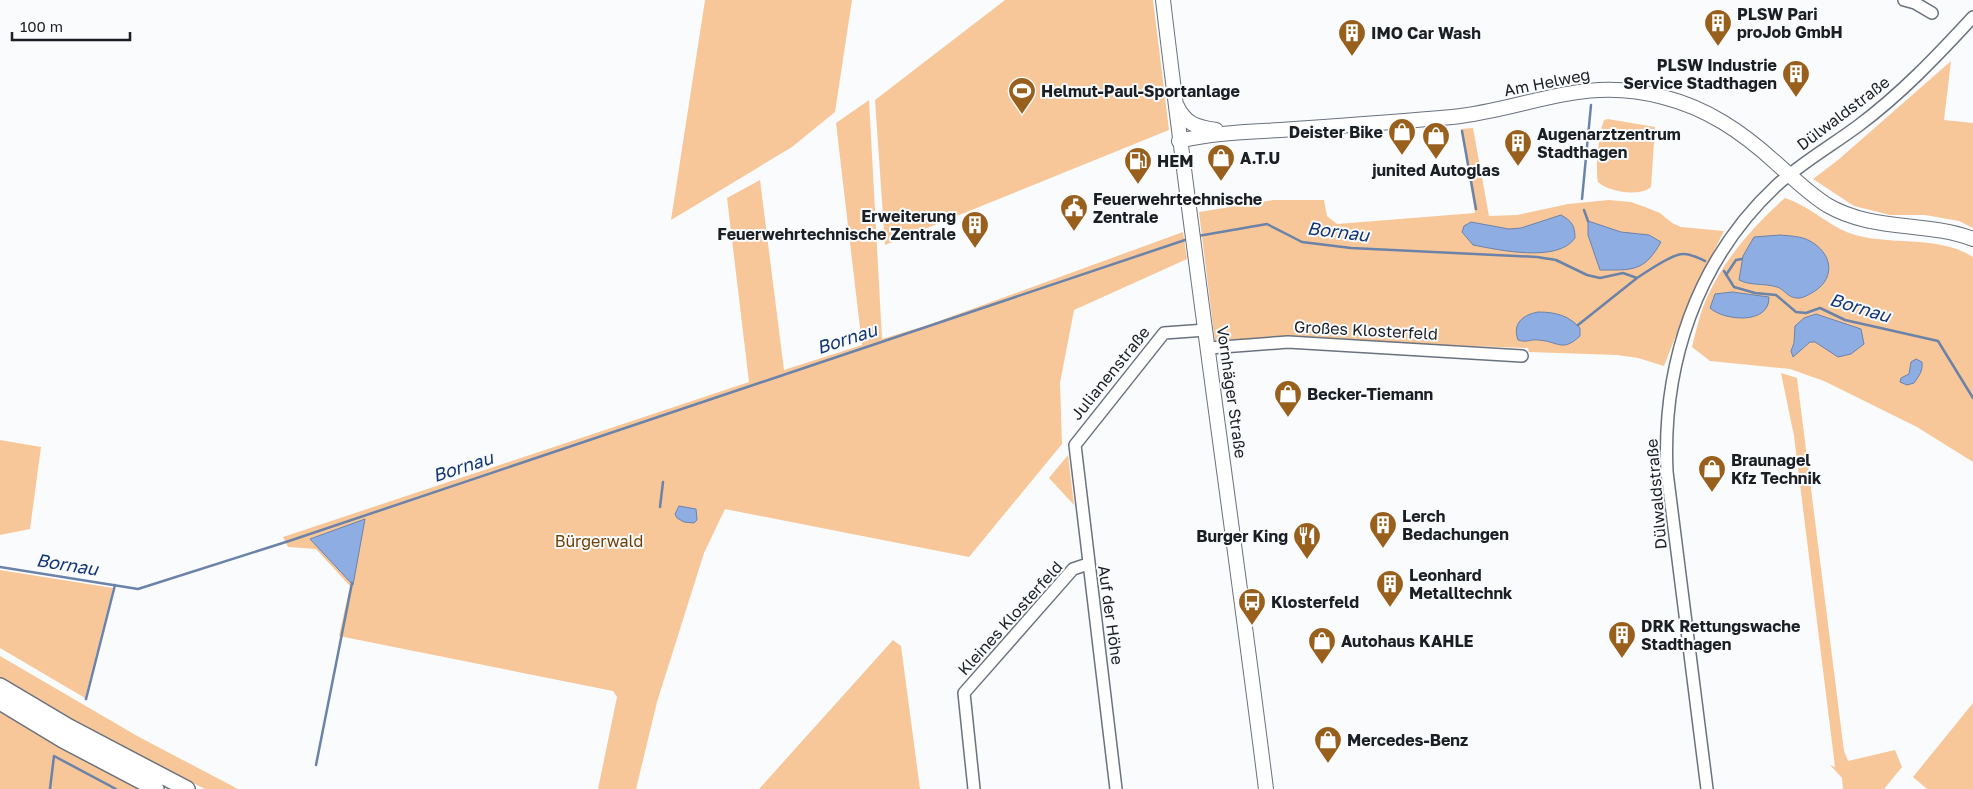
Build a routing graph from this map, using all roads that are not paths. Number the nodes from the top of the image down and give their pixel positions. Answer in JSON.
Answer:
{"nodes":[{"id":1,"x":1163,"y":0,"type":"edge"},
{"id":2,"x":1904,"y":0,"type":"edge"},
{"id":3,"x":1932,"y":13,"type":"dead end"},
{"id":4,"x":1973,"y":17,"type":"edge"},
{"id":5,"x":1174,"y":99,"type":"junction"},
{"id":6,"x":1238,"y":133,"type":"junction"},
{"id":7,"x":1179,"y":140,"type":"junction"},
{"id":8,"x":1789,"y":174,"type":"junction"},
{"id":9,"x":1973,"y":239,"type":"edge"},
{"id":10,"x":1206,"y":330,"type":"junction"},
{"id":11,"x":1209,"y":348,"type":"junction"},
{"id":12,"x":1522,"y":356,"type":"dead end"},
{"id":13,"x":1075,"y":445,"type":"joint"},
{"id":14,"x":1088,"y":564,"type":"junction"},
{"id":15,"x":0,"y":686,"type":"edge"},
{"id":16,"x":0,"y":702,"type":"edge"},
{"id":17,"x":156,"y":789,"type":"edge"},
{"id":18,"x":187,"y":789,"type":"edge"},
{"id":19,"x":974,"y":789,"type":"edge"},
{"id":20,"x":1116,"y":789,"type":"edge"},
{"id":21,"x":1266,"y":789,"type":"edge"},
{"id":22,"x":1707,"y":789,"type":"edge"}],
"edges":[{"from":1,"to":5,"type":"main road","name":"Vornhäger Straße"},
{"from":2,"to":3,"type":"street"},
{"from":4,"to":8,"type":"street","name":"Dülwaldstraße"},
{"from":5,"to":6,"type":"main road"},
{"from":5,"to":7,"type":"main road","name":"Vornhäger Straße"},
{"from":6,"to":7,"type":"main road","name":"Am Helweg"},
{"from":6,"to":8,"type":"main road","name":"Am Helweg"},
{"from":7,"to":10,"type":"main road","name":"Vornhäger Straße"},
{"from":8,"to":9,"type":"main road","name":"Am Helweg"},
{"from":8,"to":22,"type":"street","name":"Dülwaldstraße"},
{"from":10,"to":11,"type":"main road","name":"Vornhäger Straße"},
{"from":10,"to":13,"type":"street","name":"Julianenstraße"},
{"from":11,"to":12,"type":"street","name":"Großes Klosterfeld"},
{"from":11,"to":21,"type":"main road","name":"Vornhäger Straße"},
{"from":13,"to":14,"type":"street","name":"Auf der Höhe"},
{"from":14,"to":19,"type":"street","name":"Kleines Klosterfeld"},
{"from":14,"to":20,"type":"street","name":"Auf der Höhe"},
{"from":15,"to":18,"type":"highway"},
{"from":16,"to":17,"type":"highway"}]}
